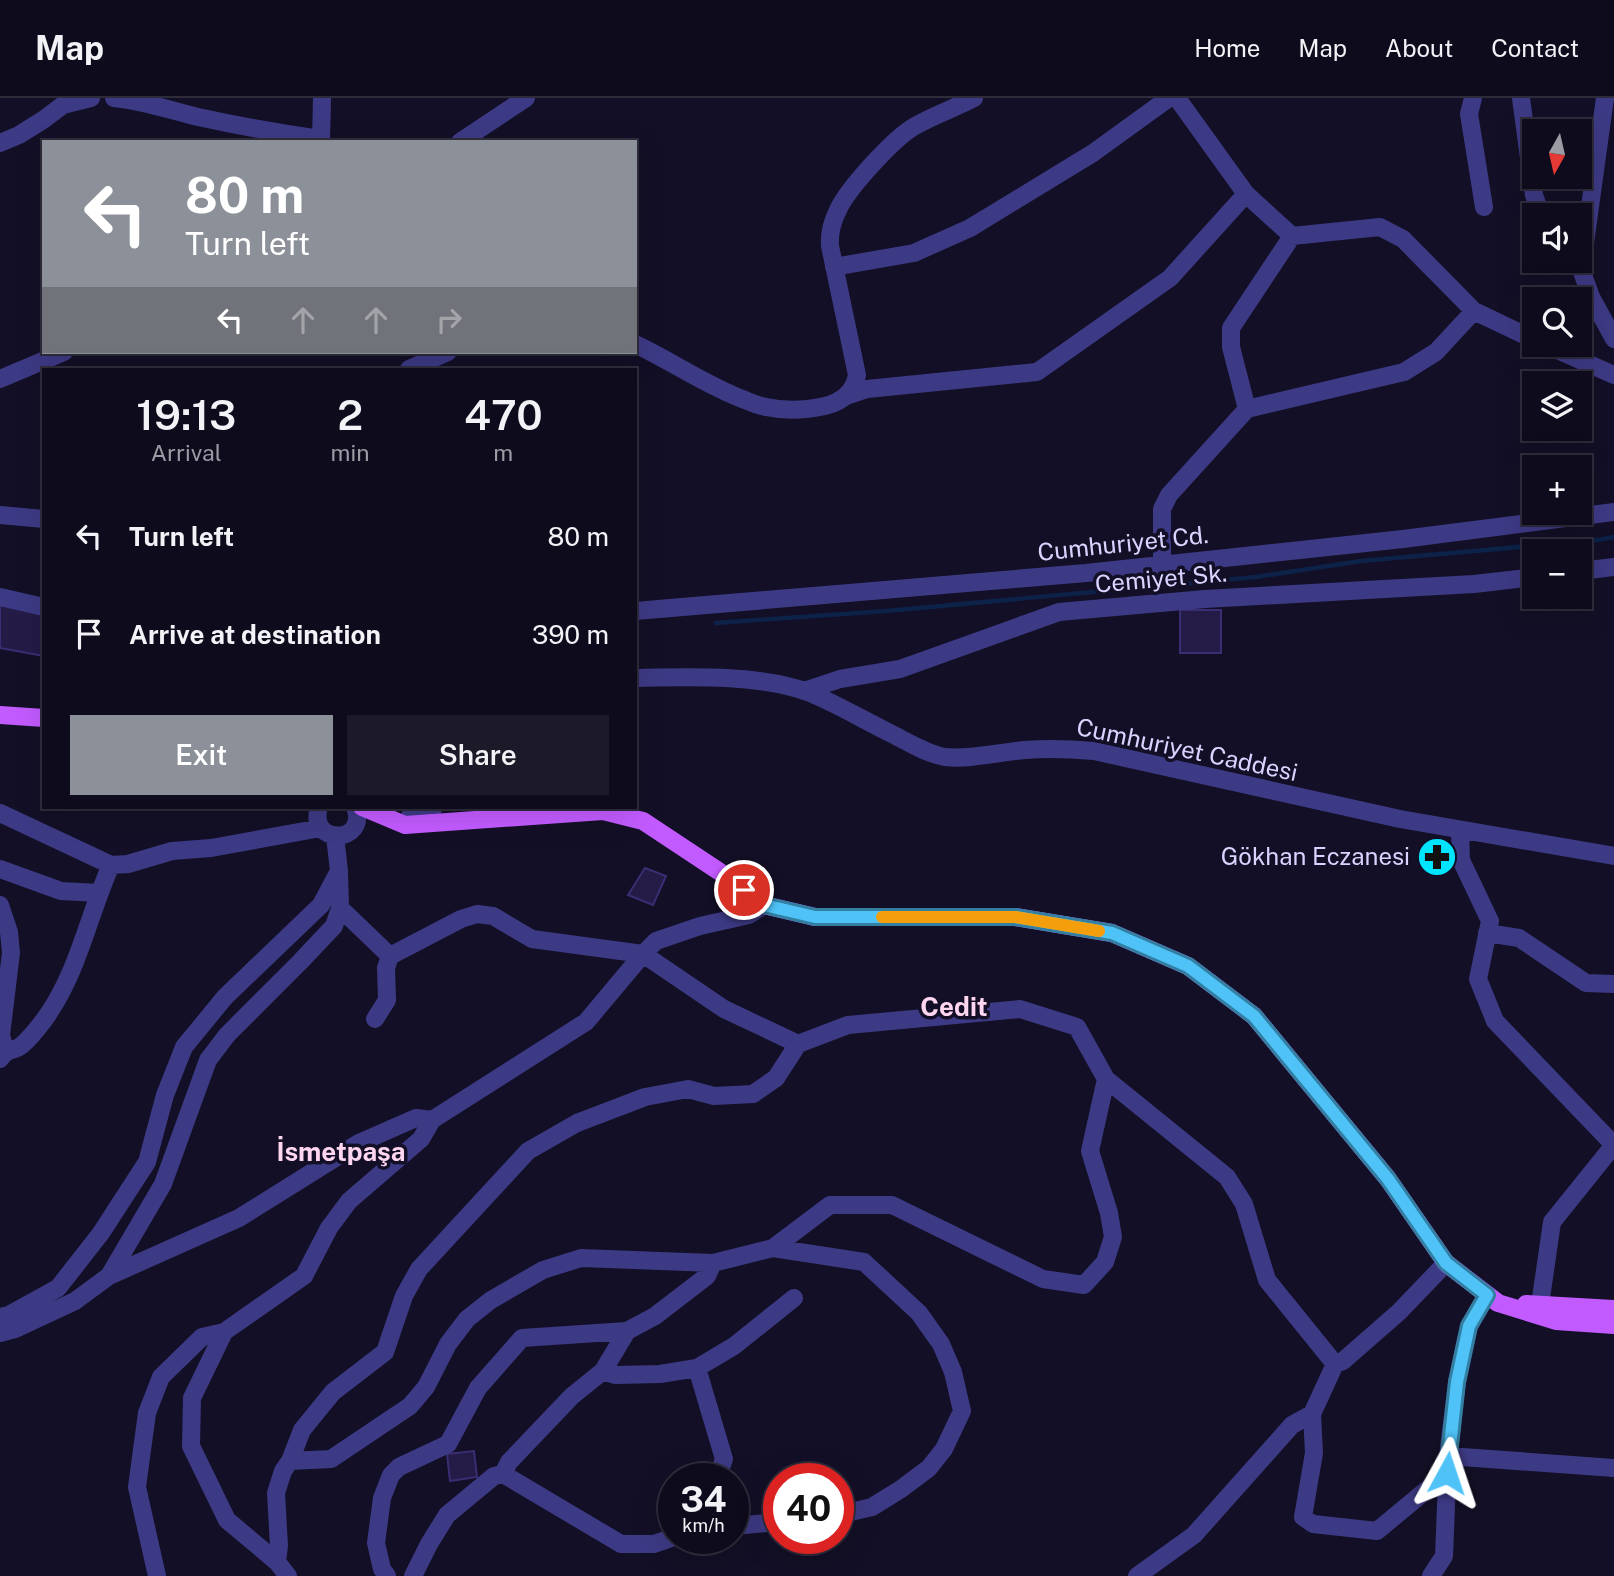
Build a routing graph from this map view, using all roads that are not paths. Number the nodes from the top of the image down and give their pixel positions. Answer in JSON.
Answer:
{"nodes":[{"id":1,"x":91,"y":98,"type":"edge"},
{"id":2,"x":114,"y":98,"type":"edge"},
{"id":3,"x":322,"y":98,"type":"edge"},
{"id":4,"x":526,"y":98,"type":"edge"},
{"id":5,"x":974,"y":98,"type":"edge"},
{"id":6,"x":1169,"y":98,"type":"edge"},
{"id":7,"x":1177,"y":98,"type":"edge"},
{"id":8,"x":1473,"y":98,"type":"edge"},
{"id":9,"x":1521,"y":98,"type":"edge"},
{"id":10,"x":1605,"y":98,"type":"edge"},
{"id":11,"x":321,"y":140,"type":"edge"},
{"id":12,"x":463,"y":140,"type":"edge"},
{"id":13,"x":0,"y":143,"type":"edge"},
{"id":14,"x":1246,"y":194,"type":"junction"},
{"id":15,"x":1537,"y":203,"type":"edge"},
{"id":16,"x":1591,"y":203,"type":"edge"},
{"id":17,"x":1484,"y":206,"type":"dead end"},
{"id":18,"x":1292,"y":236,"type":"junction"},
{"id":19,"x":834,"y":267,"type":"junction"},
{"id":20,"x":1582,"y":273,"type":"edge"},
{"id":21,"x":1474,"y":311,"type":"junction"},
{"id":22,"x":1522,"y":334,"type":"edge"},
{"id":23,"x":1614,"y":339,"type":"edge"},
{"id":24,"x":637,"y":345,"type":"edge"},
{"id":25,"x":59,"y":354,"type":"edge"},
{"id":26,"x":444,"y":354,"type":"edge"},
{"id":27,"x":1573,"y":357,"type":"edge"},
{"id":28,"x":411,"y":368,"type":"edge"},
{"id":29,"x":1614,"y":375,"type":"edge"},
{"id":30,"x":0,"y":379,"type":"edge"},
{"id":31,"x":846,"y":396,"type":"junction"},
{"id":32,"x":1247,"y":409,"type":"junction"},
{"id":33,"x":1614,"y":512,"type":"edge"},
{"id":34,"x":0,"y":515,"type":"edge"},
{"id":35,"x":42,"y":519,"type":"edge"},
{"id":36,"x":1162,"y":565,"type":"junction"},
{"id":37,"x":1614,"y":567,"type":"edge"},
{"id":38,"x":1592,"y":570,"type":"edge"},
{"id":39,"x":1522,"y":578,"type":"edge"},
{"id":40,"x":0,"y":597,"type":"edge"},
{"id":41,"x":42,"y":607,"type":"edge"},
{"id":42,"x":637,"y":611,"type":"edge"},
{"id":43,"x":637,"y":678,"type":"edge"},
{"id":44,"x":804,"y":691,"type":"junction"},
{"id":45,"x":0,"y":715,"type":"edge"},
{"id":46,"x":42,"y":718,"type":"edge"},
{"id":47,"x":318,"y":809,"type":"edge"},
{"id":48,"x":356,"y":809,"type":"edge"},
{"id":49,"x":367,"y":809,"type":"edge"},
{"id":50,"x":0,"y":813,"type":"edge"},
{"id":51,"x":420,"y":815,"type":"edge"},
{"id":52,"x":1460,"y":830,"type":"junction"},
{"id":53,"x":328,"y":832,"type":"junction"},
{"id":54,"x":1614,"y":856,"type":"edge"},
{"id":55,"x":111,"y":865,"type":"junction"},
{"id":56,"x":0,"y":869,"type":"edge"},
{"id":57,"x":339,"y":870,"type":"junction"},
{"id":58,"x":99,"y":893,"type":"junction"},
{"id":59,"x":764,"y":905,"type":"junction"},
{"id":60,"x":0,"y":907,"type":"edge"},
{"id":61,"x":340,"y":908,"type":"junction"},
{"id":62,"x":1487,"y":933,"type":"junction"},
{"id":63,"x":643,"y":954,"type":"junction"},
{"id":64,"x":390,"y":956,"type":"junction"},
{"id":65,"x":1614,"y":984,"type":"edge"},
{"id":66,"x":375,"y":1019,"type":"dead end"},
{"id":67,"x":798,"y":1044,"type":"junction"},
{"id":68,"x":3,"y":1055,"type":"edge"},
{"id":69,"x":1106,"y":1079,"type":"junction"},
{"id":70,"x":432,"y":1120,"type":"junction"},
{"id":71,"x":1614,"y":1145,"type":"edge"},
{"id":72,"x":773,"y":1248,"type":"junction"},
{"id":73,"x":713,"y":1263,"type":"junction"},
{"id":74,"x":1446,"y":1263,"type":"junction"},
{"id":75,"x":109,"y":1276,"type":"junction"},
{"id":76,"x":794,"y":1298,"type":"dead end"},
{"id":77,"x":1493,"y":1299,"type":"junction"},
{"id":78,"x":1540,"y":1305,"type":"junction"},
{"id":79,"x":1614,"y":1309,"type":"edge"},
{"id":80,"x":0,"y":1317,"type":"edge"},
{"id":81,"x":1614,"y":1325,"type":"edge"},
{"id":82,"x":627,"y":1331,"type":"junction"},
{"id":83,"x":225,"y":1332,"type":"junction"},
{"id":84,"x":0,"y":1333,"type":"edge"},
{"id":85,"x":1335,"y":1364,"type":"junction"},
{"id":86,"x":697,"y":1368,"type":"junction"},
{"id":87,"x":603,"y":1371,"type":"junction"},
{"id":88,"x":1312,"y":1414,"type":"junction"},
{"id":89,"x":290,"y":1461,"type":"junction"},
{"id":90,"x":723,"y":1463,"type":"edge"},
{"id":91,"x":1448,"y":1465,"type":"junction"},
{"id":92,"x":1614,"y":1468,"type":"edge"},
{"id":93,"x":503,"y":1474,"type":"junction"},
{"id":94,"x":854,"y":1511,"type":"edge"},
{"id":95,"x":658,"y":1543,"type":"edge"},
{"id":96,"x":1444,"y":1556,"type":"junction"},
{"id":97,"x":282,"y":1569,"type":"edge"},
{"id":98,"x":155,"y":1575,"type":"edge"},
{"id":99,"x":387,"y":1576,"type":"edge"},
{"id":100,"x":413,"y":1576,"type":"edge"},
{"id":101,"x":1137,"y":1576,"type":"edge"},
{"id":102,"x":1430,"y":1576,"type":"edge"},
{"id":103,"x":1437,"y":1576,"type":"edge"}],
"edges":[{"from":1,"to":13,"type":"street"},
{"from":2,"to":11,"type":"street"},
{"from":3,"to":11,"type":"street"},
{"from":4,"to":12,"type":"street"},
{"from":5,"to":19,"type":"street"},
{"from":6,"to":19,"type":"street"},
{"from":7,"to":14,"type":"street"},
{"from":8,"to":17,"type":"street"},
{"from":9,"to":15,"type":"street"},
{"from":10,"to":16,"type":"street"},
{"from":14,"to":18,"type":"street"},
{"from":14,"to":31,"type":"street"},
{"from":18,"to":21,"type":"street"},
{"from":18,"to":32,"type":"street"},
{"from":19,"to":31,"type":"street"},
{"from":20,"to":23,"type":"street"},
{"from":21,"to":22,"type":"street"},
{"from":21,"to":32,"type":"street"},
{"from":24,"to":31,"type":"street"},
{"from":25,"to":30,"type":"street"},
{"from":26,"to":28,"type":"street"},
{"from":27,"to":29,"type":"street"},
{"from":32,"to":36,"type":"street"},
{"from":33,"to":36,"type":"street","name":"Cumhuriyet Cd."},
{"from":34,"to":35,"type":"street"},
{"from":36,"to":42,"type":"street","name":"Cumhuriyet Cd."},
{"from":37,"to":38,"type":"street"},
{"from":39,"to":44,"type":"street","name":"Cemiyet Sk."},
{"from":40,"to":41,"type":"street"},
{"from":43,"to":44,"type":"street","name":"Cumhuriyet Caddesi"},
{"from":44,"to":52,"type":"street","name":"Cumhuriyet Caddesi"},
{"from":45,"to":46,"type":"main road"},
{"from":47,"to":53,"type":"street"},
{"from":48,"to":53,"type":"street"},
{"from":49,"to":51,"type":"main road"},
{"from":50,"to":55,"type":"street"},
{"from":51,"to":59,"type":"main road"},
{"from":52,"to":54,"type":"street","name":"Cumhuriyet Caddesi"},
{"from":52,"to":62,"type":"street"},
{"from":53,"to":55,"type":"street"},
{"from":53,"to":57,"type":"street"},
{"from":55,"to":58,"type":"street"},
{"from":56,"to":58,"type":"street"},
{"from":57,"to":61,"type":"street"},
{"from":57,"to":80,"type":"street"},
{"from":58,"to":68,"type":"street"},
{"from":59,"to":63,"type":"street"},
{"from":59,"to":74,"type":"main road"},
{"from":60,"to":68,"type":"street"},
{"from":61,"to":64,"type":"street"},
{"from":61,"to":75,"type":"street"},
{"from":62,"to":65,"type":"street"},
{"from":62,"to":71,"type":"street"},
{"from":63,"to":64,"type":"street"},
{"from":63,"to":67,"type":"street"},
{"from":63,"to":70,"type":"street"},
{"from":64,"to":66,"type":"street"},
{"from":67,"to":69,"type":"street"},
{"from":67,"to":89,"type":"street"},
{"from":69,"to":72,"type":"street"},
{"from":69,"to":85,"type":"street"},
{"from":70,"to":75,"type":"street"},
{"from":70,"to":83,"type":"street"},
{"from":71,"to":78,"type":"street"},
{"from":72,"to":73,"type":"street"},
{"from":72,"to":94,"type":"street"},
{"from":73,"to":82,"type":"street"},
{"from":73,"to":89,"type":"street"},
{"from":74,"to":77,"type":"main road"},
{"from":74,"to":85,"type":"street"},
{"from":75,"to":84,"type":"street"},
{"from":76,"to":86,"type":"street"},
{"from":77,"to":78,"type":"main road"},
{"from":77,"to":81,"type":"main road"},
{"from":77,"to":91,"type":"street"},
{"from":78,"to":79,"type":"main road"},
{"from":82,"to":87,"type":"street"},
{"from":82,"to":99,"type":"street"},
{"from":83,"to":97,"type":"street"},
{"from":83,"to":98,"type":"street"},
{"from":85,"to":88,"type":"street"},
{"from":86,"to":87,"type":"street"},
{"from":86,"to":90,"type":"street"},
{"from":87,"to":93,"type":"street"},
{"from":88,"to":91,"type":"street"},
{"from":88,"to":101,"type":"street"},
{"from":89,"to":97,"type":"street"},
{"from":91,"to":92,"type":"street"},
{"from":91,"to":96,"type":"street"},
{"from":93,"to":95,"type":"street"},
{"from":93,"to":100,"type":"street"},
{"from":96,"to":102,"type":"street"},
{"from":96,"to":103,"type":"street"}]}
